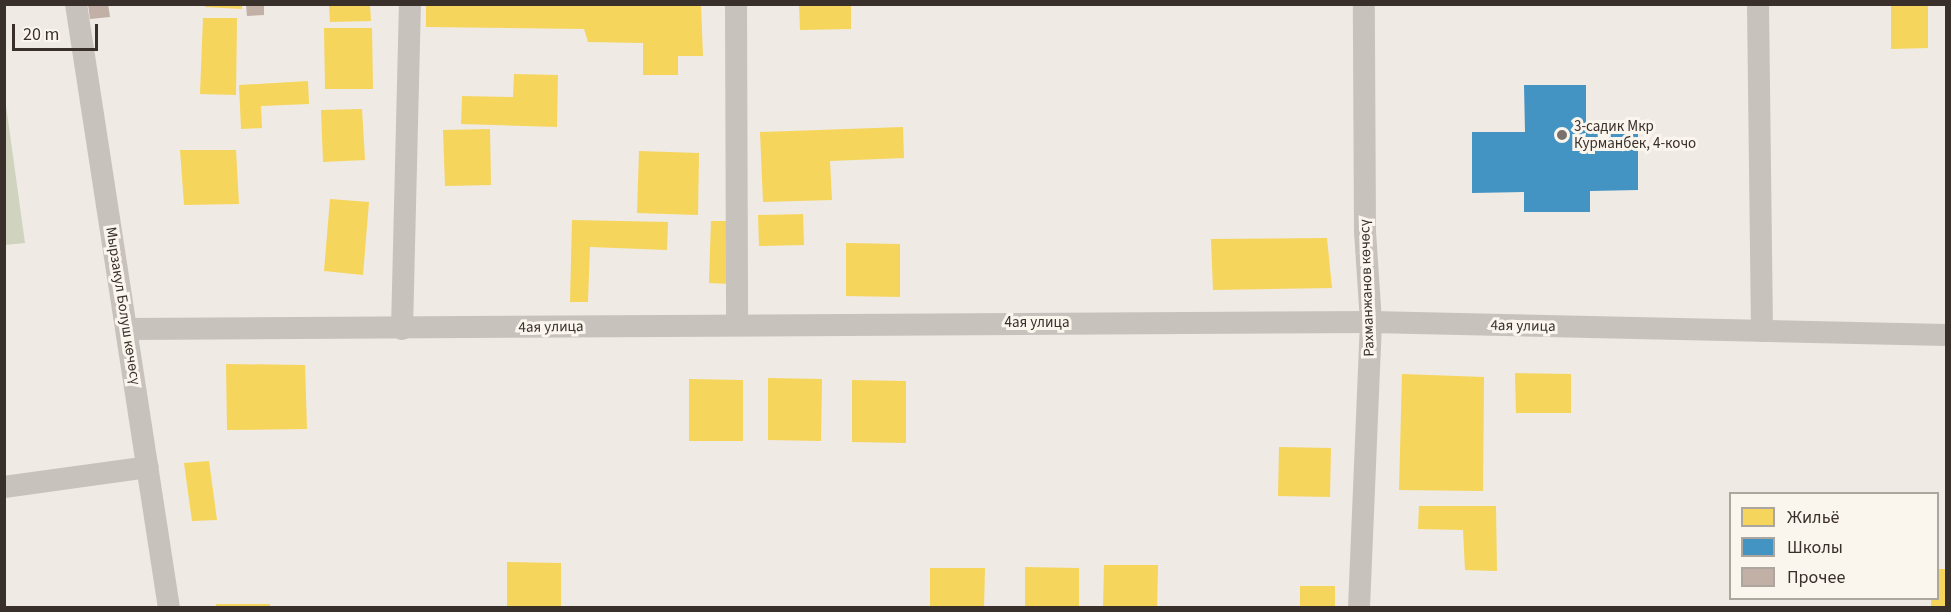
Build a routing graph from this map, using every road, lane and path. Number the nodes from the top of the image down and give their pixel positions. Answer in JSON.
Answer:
{"nodes":[{"id":1,"x":76,"y":4,"type":"edge"},
{"id":2,"x":410,"y":4,"type":"edge"},
{"id":3,"x":736,"y":4,"type":"edge"},
{"id":4,"x":1364,"y":4,"type":"edge"},
{"id":5,"x":1758,"y":4,"type":"edge"},
{"id":6,"x":1371,"y":322,"type":"junction"},
{"id":7,"x":737,"y":325,"type":"junction"},
{"id":8,"x":127,"y":329,"type":"junction"},
{"id":9,"x":402,"y":329,"type":"junction"},
{"id":10,"x":1762,"y":331,"type":"junction"},
{"id":11,"x":1947,"y":335,"type":"edge"},
{"id":12,"x":148,"y":467,"type":"junction"},
{"id":13,"x":4,"y":487,"type":"edge"},
{"id":14,"x":169,"y":608,"type":"edge"},
{"id":15,"x":1359,"y":608,"type":"edge"}],
"edges":[{"from":1,"to":8,"type":"street","name":"Мырзакул Болуш көчөсү"},
{"from":2,"to":9,"type":"street"},
{"from":3,"to":7,"type":"street"},
{"from":4,"to":6,"type":"street","name":"Рахманжанов көчөсү"},
{"from":5,"to":10,"type":"street"},
{"from":6,"to":7,"type":"street","name":"4ая улица"},
{"from":6,"to":10,"type":"street","name":"4ая улица"},
{"from":6,"to":15,"type":"street","name":"Рахманжанов көчөсү"},
{"from":7,"to":9,"type":"street","name":"4ая улица"},
{"from":8,"to":9,"type":"street","name":"4ая улица"},
{"from":8,"to":12,"type":"street","name":"Мырзакул Болуш көчөсү"},
{"from":10,"to":11,"type":"street","name":"4ая улица"},
{"from":12,"to":13,"type":"street"},
{"from":12,"to":14,"type":"street","name":"Мырзакул Болуш көчөсү"}]}
